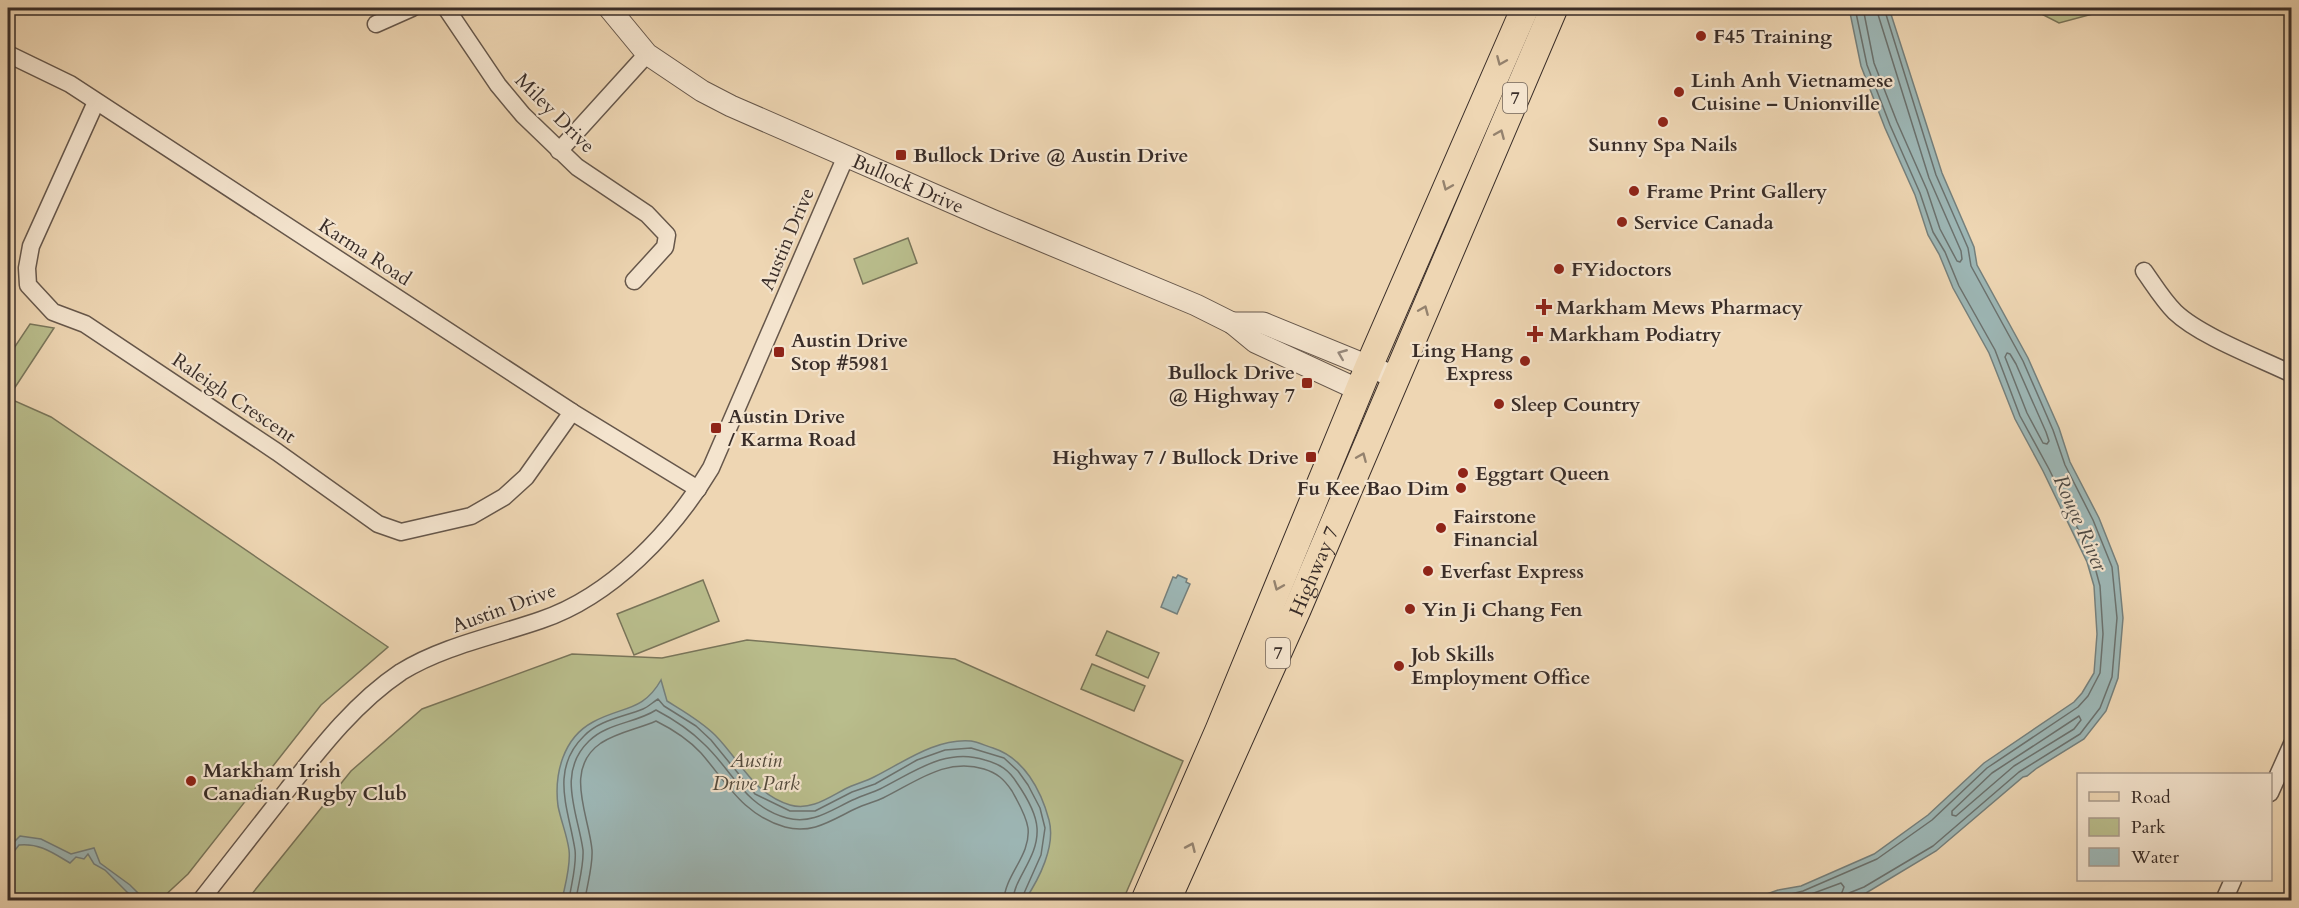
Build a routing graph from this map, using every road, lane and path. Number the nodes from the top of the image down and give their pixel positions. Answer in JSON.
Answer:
{"nodes":[{"id":1,"x":412,"y":8,"type":"edge"},
{"id":2,"x":446,"y":8,"type":"edge"},
{"id":3,"x":609,"y":8,"type":"edge"},
{"id":4,"x":1525,"y":8,"type":"edge"},
{"id":5,"x":1554,"y":8,"type":"edge"},
{"id":6,"x":376,"y":24,"type":"dead end"},
{"id":7,"x":8,"y":54,"type":"edge"},
{"id":8,"x":647,"y":54,"type":"junction"},
{"id":9,"x":96,"y":102,"type":"junction"},
{"id":10,"x":559,"y":151,"type":"junction"},
{"id":11,"x":846,"y":156,"type":"junction"},
{"id":12,"x":2144,"y":271,"type":"dead end"},
{"id":13,"x":634,"y":281,"type":"dead end"},
{"id":14,"x":2292,"y":374,"type":"edge"},
{"id":15,"x":1395,"y":377,"type":"junction"},
{"id":16,"x":1364,"y":378,"type":"junction"},
{"id":17,"x":572,"y":412,"type":"junction"},
{"id":18,"x":698,"y":489,"type":"junction"},
{"id":19,"x":2292,"y":744,"type":"edge"},
{"id":20,"x":2272,"y":791,"type":"edge"},
{"id":21,"x":2232,"y":881,"type":"edge"},
{"id":22,"x":201,"y":900,"type":"edge"},
{"id":23,"x":1145,"y":900,"type":"edge"},
{"id":24,"x":1167,"y":900,"type":"edge"},
{"id":25,"x":2224,"y":900,"type":"edge"}],
"edges":[{"from":1,"to":6,"type":"street"},
{"from":2,"to":10,"type":"street","name":"Miley Drive"},
{"from":3,"to":8,"type":"street","name":"Bullock Drive"},
{"from":4,"to":16,"type":"main road","name":"Highway 7","number":"7","one_way":true},
{"from":15,"to":5,"type":"main road","name":"Highway 7","number":"7","one_way":true},
{"from":7,"to":9,"type":"street","name":"Karma Road"},
{"from":8,"to":10,"type":"street"},
{"from":8,"to":11,"type":"street","name":"Bullock Drive"},
{"from":9,"to":17,"type":"street","name":"Karma Road"},
{"from":9,"to":17,"type":"street","name":"Raleigh Crescent"},
{"from":10,"to":13,"type":"street","name":"Miley Drive"},
{"from":11,"to":16,"type":"street","name":"Bullock Drive"},
{"from":11,"to":18,"type":"street","name":"Austin Drive"},
{"from":12,"to":14,"type":"street"},
{"from":15,"to":16,"type":"street","name":"Bullock Drive"},
{"from":24,"to":15,"type":"main road","name":"Highway 7","number":"7","one_way":true},
{"from":16,"to":23,"type":"main road","name":"Highway 7","number":"7","one_way":true},
{"from":17,"to":18,"type":"street","name":"Karma Road"},
{"from":18,"to":22,"type":"street","name":"Austin Drive"},
{"from":19,"to":20,"type":"street"},
{"from":21,"to":25,"type":"street"}]}
